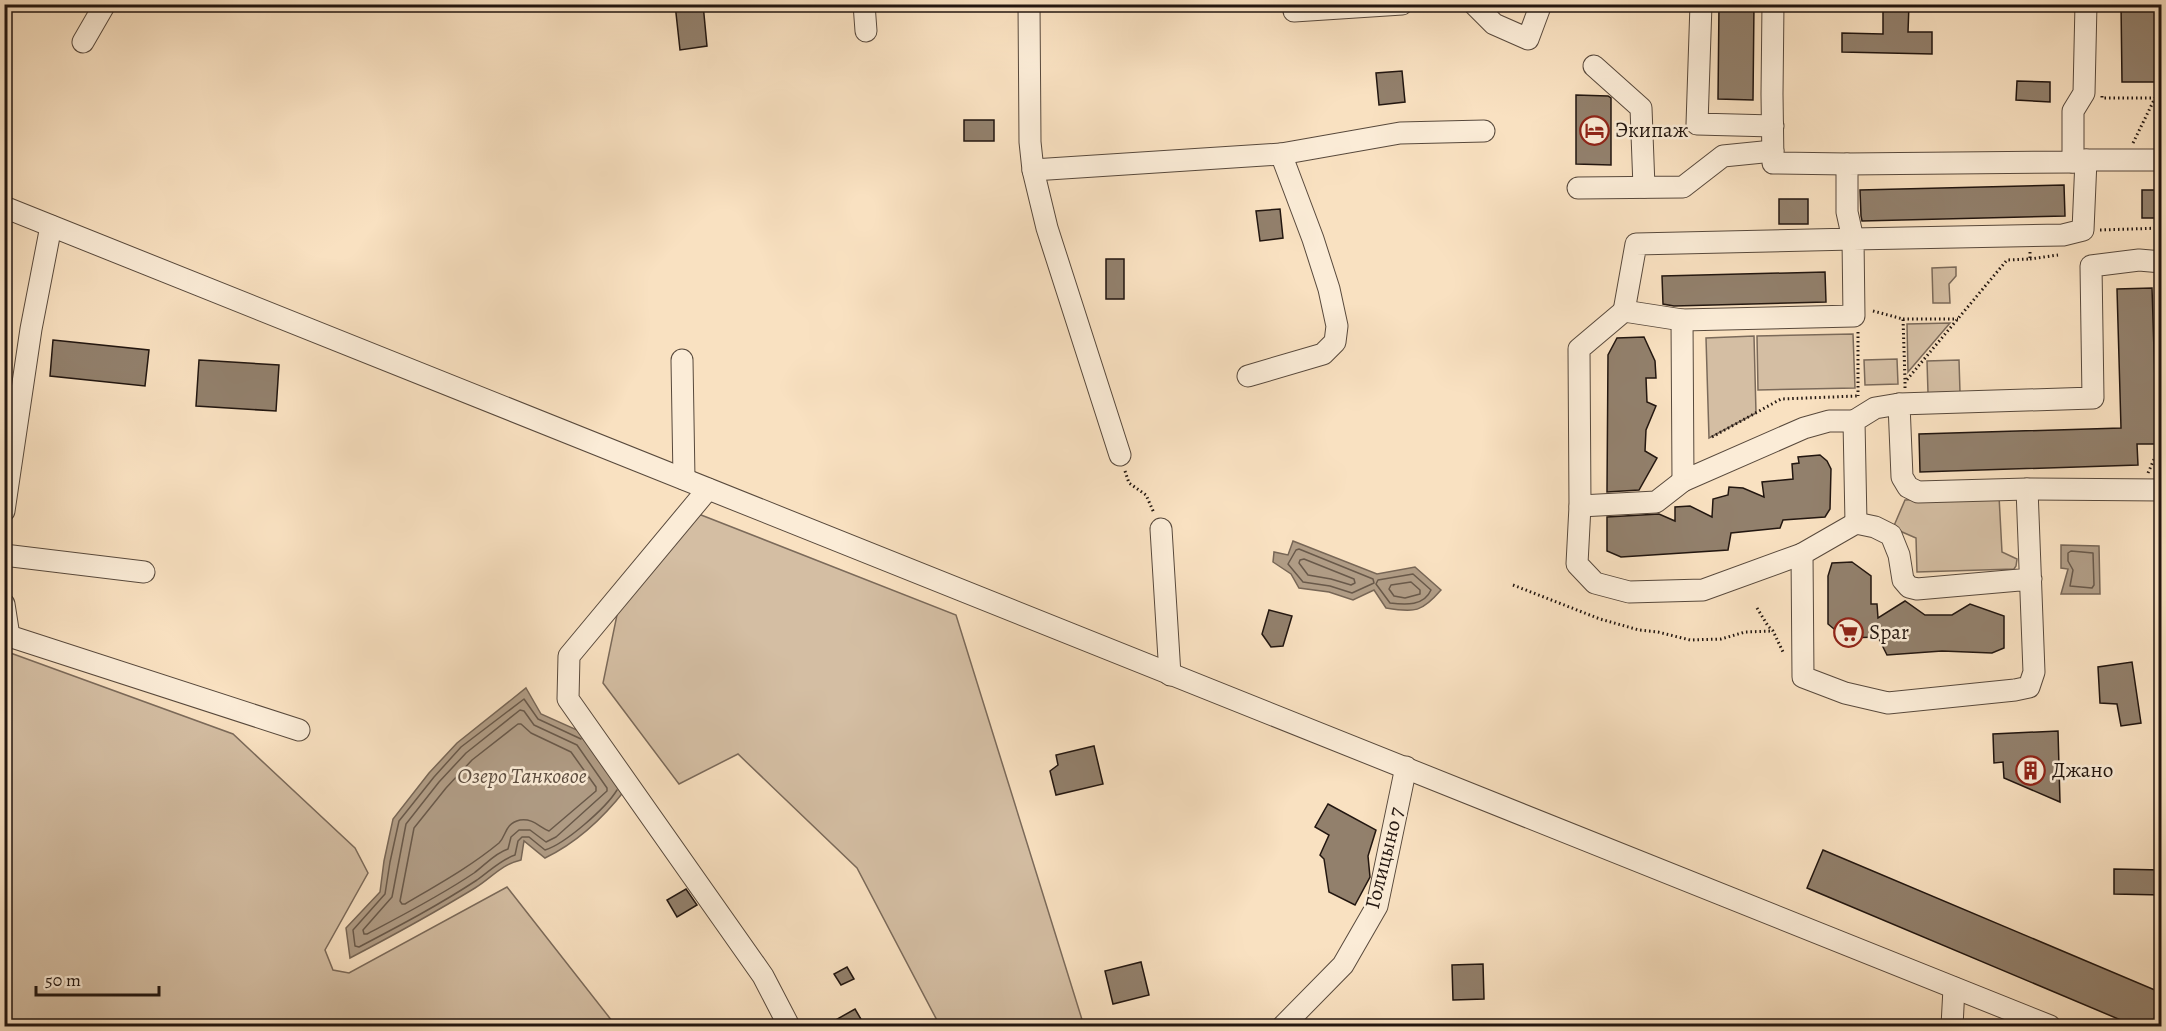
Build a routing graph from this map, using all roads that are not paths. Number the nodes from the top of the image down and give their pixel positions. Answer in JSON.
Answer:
{"nodes":[{"id":1,"x":105,"y":4,"type":"edge"},
{"id":2,"x":864,"y":4,"type":"edge"},
{"id":3,"x":1029,"y":4,"type":"edge"},
{"id":4,"x":1402,"y":4,"type":"edge"},
{"id":5,"x":1474,"y":4,"type":"edge"},
{"id":6,"x":1540,"y":4,"type":"edge"},
{"id":7,"x":1701,"y":4,"type":"edge"},
{"id":8,"x":1773,"y":4,"type":"edge"},
{"id":9,"x":2086,"y":4,"type":"edge"},
{"id":10,"x":1294,"y":11,"type":"dead end"},
{"id":11,"x":866,"y":31,"type":"dead end"},
{"id":12,"x":83,"y":42,"type":"dead end"},
{"id":13,"x":1594,"y":66,"type":"dead end"},
{"id":14,"x":1773,"y":126,"type":"junction"},
{"id":15,"x":1484,"y":131,"type":"dead end"},
{"id":16,"x":1773,"y":151,"type":"junction"},
{"id":17,"x":1281,"y":154,"type":"junction"},
{"id":18,"x":2162,"y":160,"type":"edge"},
{"id":19,"x":2079,"y":161,"type":"junction"},
{"id":20,"x":1847,"y":164,"type":"junction"},
{"id":21,"x":1032,"y":170,"type":"junction"},
{"id":22,"x":1644,"y":187,"type":"junction"},
{"id":23,"x":1578,"y":189,"type":"dead end"},
{"id":24,"x":4,"y":207,"type":"edge"},
{"id":25,"x":51,"y":226,"type":"junction"},
{"id":26,"x":1853,"y":239,"type":"junction"},
{"id":27,"x":2162,"y":262,"type":"edge"},
{"id":28,"x":1624,"y":311,"type":"junction"},
{"id":29,"x":1682,"y":320,"type":"junction"},
{"id":30,"x":682,"y":360,"type":"dead end"},
{"id":31,"x":1248,"y":376,"type":"dead end"},
{"id":32,"x":1903,"y":392,"type":"junction"},
{"id":33,"x":1854,"y":421,"type":"junction"},
{"id":34,"x":1120,"y":455,"type":"road end"},
{"id":35,"x":684,"y":479,"type":"junction"},
{"id":36,"x":1683,"y":481,"type":"junction"},
{"id":37,"x":708,"y":489,"type":"junction"},
{"id":38,"x":2026,"y":489,"type":"junction"},
{"id":39,"x":2162,"y":490,"type":"edge"},
{"id":40,"x":1580,"y":506,"type":"junction"},
{"id":41,"x":4,"y":512,"type":"edge"},
{"id":42,"x":1856,"y":523,"type":"junction"},
{"id":43,"x":1161,"y":529,"type":"road end"},
{"id":44,"x":1802,"y":554,"type":"junction"},
{"id":45,"x":4,"y":555,"type":"edge"},
{"id":46,"x":144,"y":572,"type":"dead end"},
{"id":47,"x":2031,"y":579,"type":"junction"},
{"id":48,"x":4,"y":604,"type":"edge"},
{"id":49,"x":1170,"y":675,"type":"junction"},
{"id":50,"x":299,"y":730,"type":"dead end"},
{"id":51,"x":1406,"y":767,"type":"junction"},
{"id":52,"x":1954,"y":988,"type":"junction"},
{"id":53,"x":789,"y":1026,"type":"edge"},
{"id":54,"x":1283,"y":1026,"type":"edge"},
{"id":55,"x":1952,"y":1026,"type":"edge"},
{"id":56,"x":2050,"y":1026,"type":"edge"}],
"edges":[{"from":1,"to":12,"type":"street"},
{"from":2,"to":11,"type":"street"},
{"from":3,"to":21,"type":"street"},
{"from":4,"to":10,"type":"street"},
{"from":5,"to":6,"type":"street"},
{"from":7,"to":14,"type":"street"},
{"from":8,"to":14,"type":"street"},
{"from":9,"to":19,"type":"street"},
{"from":13,"to":22,"type":"street"},
{"from":14,"to":16,"type":"street"},
{"from":15,"to":17,"type":"street"},
{"from":16,"to":20,"type":"street"},
{"from":16,"to":22,"type":"street"},
{"from":17,"to":21,"type":"street"},
{"from":17,"to":31,"type":"street"},
{"from":18,"to":19,"type":"street"},
{"from":19,"to":20,"type":"street"},
{"from":19,"to":26,"type":"street"},
{"from":20,"to":26,"type":"street"},
{"from":21,"to":34,"type":"street"},
{"from":22,"to":23,"type":"street"},
{"from":24,"to":25,"type":"street"},
{"from":25,"to":35,"type":"street"},
{"from":25,"to":41,"type":"street"},
{"from":26,"to":28,"type":"street"},
{"from":26,"to":29,"type":"street"},
{"from":27,"to":32,"type":"street"},
{"from":28,"to":29,"type":"street"},
{"from":28,"to":40,"type":"street"},
{"from":29,"to":36,"type":"street"},
{"from":30,"to":35,"type":"street"},
{"from":32,"to":33,"type":"street"},
{"from":32,"to":38,"type":"street"},
{"from":33,"to":36,"type":"street"},
{"from":33,"to":42,"type":"street"},
{"from":35,"to":37,"type":"street"},
{"from":36,"to":40,"type":"street"},
{"from":37,"to":49,"type":"street"},
{"from":37,"to":53,"type":"street"},
{"from":38,"to":39,"type":"street"},
{"from":38,"to":47,"type":"street"},
{"from":40,"to":44,"type":"street"},
{"from":42,"to":44,"type":"street"},
{"from":42,"to":47,"type":"street"},
{"from":43,"to":49,"type":"street"},
{"from":44,"to":47,"type":"street"},
{"from":45,"to":46,"type":"street"},
{"from":48,"to":50,"type":"street"},
{"from":49,"to":51,"type":"street"},
{"from":51,"to":52,"type":"street"},
{"from":51,"to":54,"type":"street","name":"Голицыно 7"},
{"from":52,"to":55,"type":"street"},
{"from":52,"to":56,"type":"street"}]}
